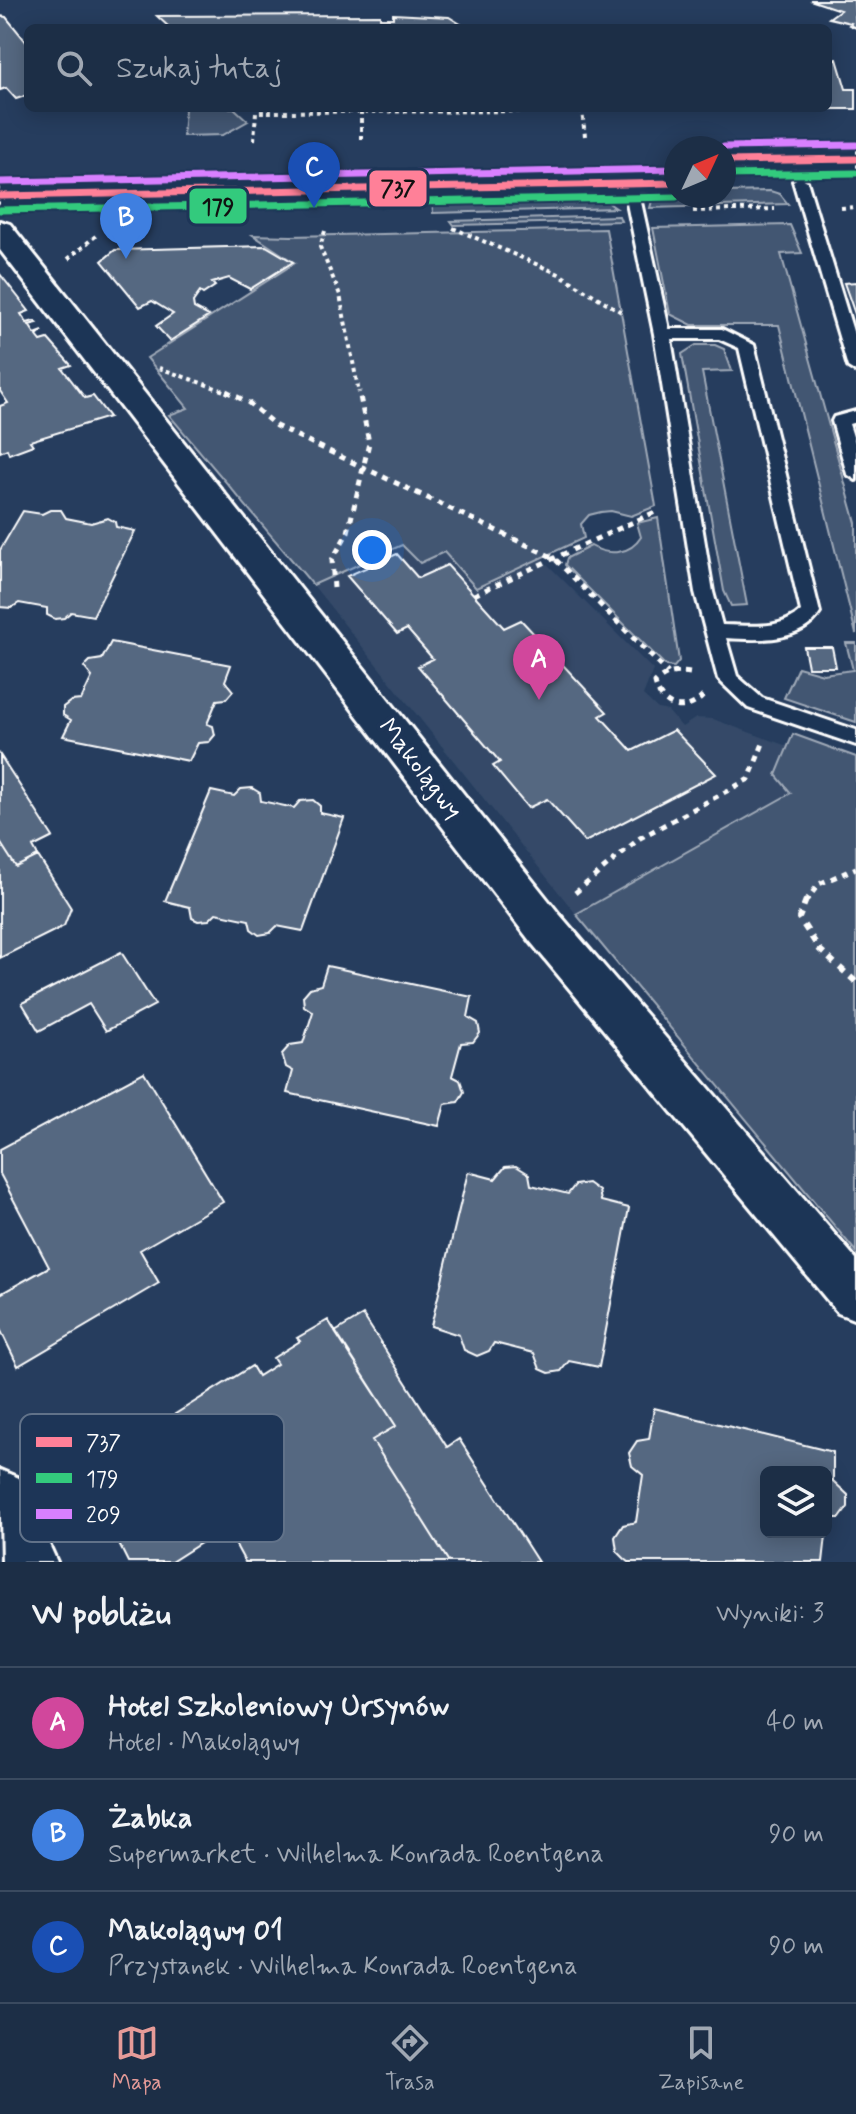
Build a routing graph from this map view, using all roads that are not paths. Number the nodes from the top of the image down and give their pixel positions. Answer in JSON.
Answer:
{"nodes":[{"id":1,"x":856,"y":159,"type":"edge"},
{"id":2,"x":736,"y":161,"type":"edge"},
{"id":3,"x":664,"y":163,"type":"edge"},
{"id":4,"x":856,"y":180,"type":"edge"},
{"id":5,"x":800,"y":181,"type":"junction"},
{"id":6,"x":736,"y":182,"type":"edge"},
{"id":7,"x":664,"y":183,"type":"edge"},
{"id":8,"x":630,"y":184,"type":"junction"},
{"id":9,"x":1,"y":203,"type":"edge"},
{"id":10,"x":662,"y":334,"type":"junction"},
{"id":11,"x":856,"y":367,"type":"edge"},
{"id":12,"x":856,"y":416,"type":"edge"},
{"id":13,"x":856,"y":474,"type":"edge"},
{"id":14,"x":714,"y":631,"type":"junction"},
{"id":15,"x":856,"y":738,"type":"edge"},
{"id":16,"x":856,"y":1296,"type":"edge"},
{"id":17,"x":0,"y":1497,"type":"edge"},
{"id":18,"x":20,"y":1540,"type":"edge"},
{"id":19,"x":21,"y":1542,"type":"edge"},
{"id":20,"x":30,"y":1562,"type":"edge"}],
"edges":[{"from":1,"to":2,"type":"street"},
{"from":3,"to":9,"type":"street"},
{"from":4,"to":5,"type":"street"},
{"from":5,"to":6,"type":"street"},
{"from":5,"to":11,"type":"lane"},
{"from":7,"to":8,"type":"street"},
{"from":8,"to":9,"type":"street"},
{"from":8,"to":10,"type":"lane"},
{"from":9,"to":16,"type":"street","name":"Makolągwy"},
{"from":10,"to":14,"type":"lane"},
{"from":10,"to":14,"type":"lane"},
{"from":12,"to":13,"type":"lane"},
{"from":14,"to":15,"type":"lane"},
{"from":17,"to":18,"type":"street"},
{"from":19,"to":20,"type":"street"}]}
